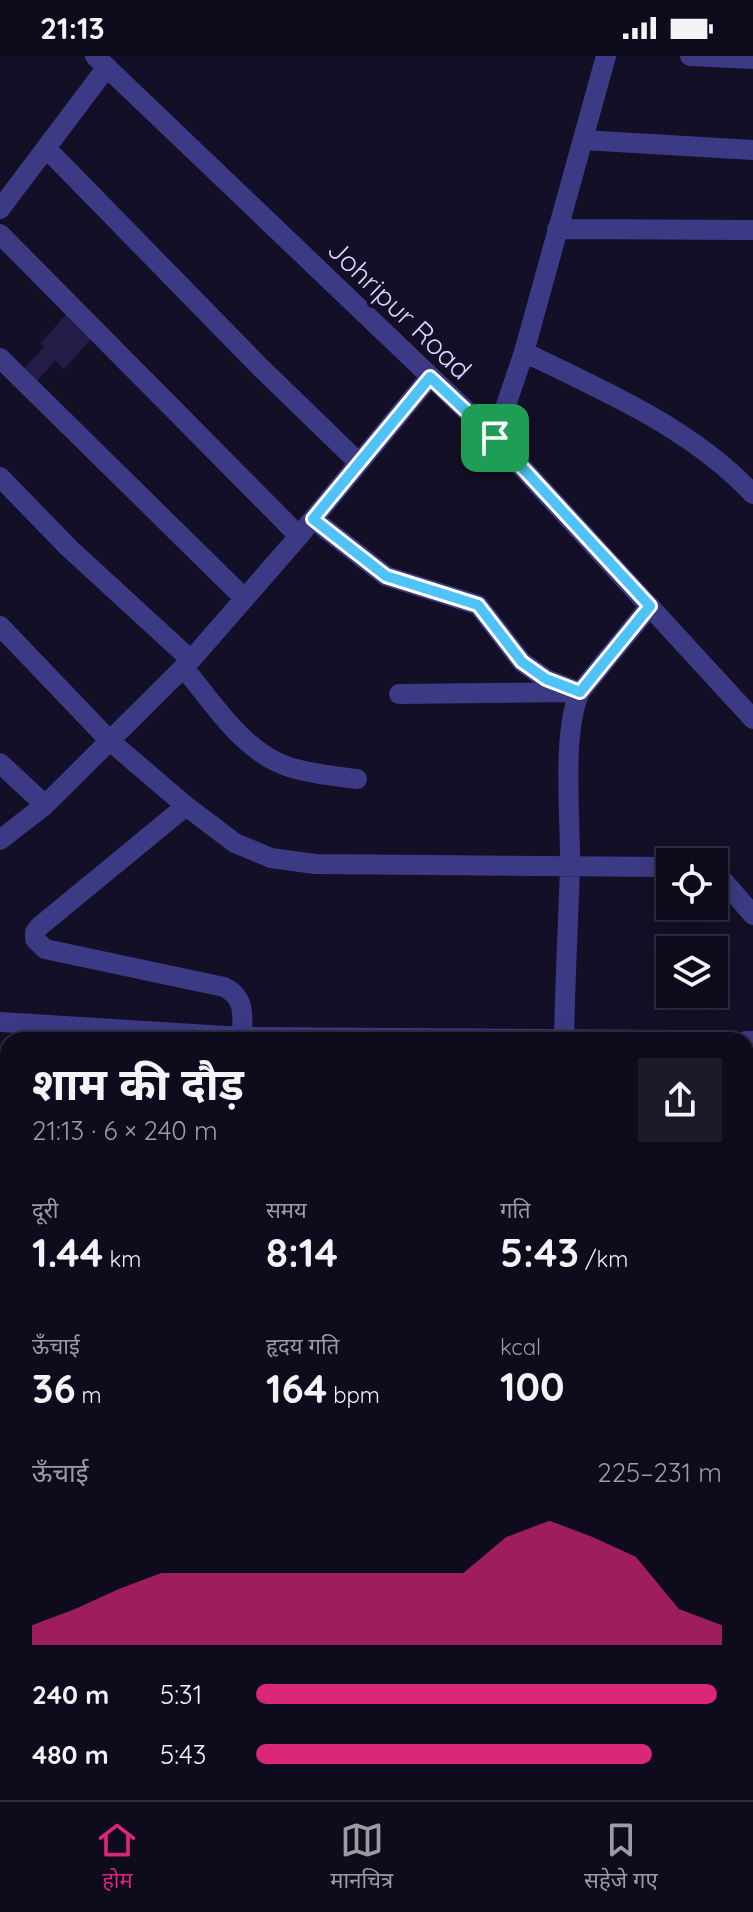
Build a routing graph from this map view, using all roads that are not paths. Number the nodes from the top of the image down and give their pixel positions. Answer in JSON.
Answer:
{"nodes":[{"id":1,"x":606,"y":56,"type":"edge"},
{"id":2,"x":690,"y":56,"type":"edge"},
{"id":3,"x":753,"y":59,"type":"edge"},
{"id":4,"x":101,"y":62,"type":"edge"},
{"id":5,"x":583,"y":140,"type":"junction"},
{"id":6,"x":46,"y":148,"type":"junction"},
{"id":7,"x":753,"y":150,"type":"edge"},
{"id":8,"x":0,"y":209,"type":"edge"},
{"id":9,"x":557,"y":229,"type":"junction"},
{"id":10,"x":753,"y":230,"type":"edge"},
{"id":11,"x":0,"y":234,"type":"edge"},
{"id":12,"x":524,"y":352,"type":"junction"},
{"id":13,"x":0,"y":358,"type":"edge"},
{"id":14,"x":430,"y":377,"type":"junction"},
{"id":15,"x":495,"y":438,"type":"junction"},
{"id":16,"x":358,"y":462,"type":"junction"},
{"id":17,"x":0,"y":477,"type":"edge"},
{"id":18,"x":753,"y":494,"type":"edge"},
{"id":19,"x":313,"y":519,"type":"junction"},
{"id":20,"x":299,"y":536,"type":"junction"},
{"id":21,"x":244,"y":598,"type":"junction"},
{"id":22,"x":650,"y":606,"type":"junction"},
{"id":23,"x":0,"y":626,"type":"edge"},
{"id":24,"x":187,"y":664,"type":"junction"},
{"id":25,"x":580,"y":692,"type":"junction"},
{"id":26,"x":399,"y":694,"type":"dead end"},
{"id":27,"x":753,"y":719,"type":"edge"},
{"id":28,"x":110,"y":741,"type":"junction"},
{"id":29,"x":0,"y":763,"type":"edge"},
{"id":30,"x":357,"y":779,"type":"dead end"},
{"id":31,"x":45,"y":805,"type":"junction"},
{"id":32,"x":186,"y":806,"type":"junction"},
{"id":33,"x":0,"y":840,"type":"edge"},
{"id":34,"x":570,"y":867,"type":"junction"},
{"id":35,"x":656,"y":867,"type":"edge"},
{"id":36,"x":728,"y":886,"type":"edge"},
{"id":37,"x":753,"y":915,"type":"edge"},
{"id":38,"x":0,"y":1022,"type":"edge"},
{"id":39,"x":151,"y":1032,"type":"edge"},
{"id":40,"x":242,"y":1032,"type":"edge"},
{"id":41,"x":564,"y":1032,"type":"edge"}],
"edges":[{"from":1,"to":5,"type":"street"},
{"from":2,"to":3,"type":"street"},
{"from":4,"to":6,"type":"street"},
{"from":4,"to":14,"type":"street","name":"Johripur Road"},
{"from":5,"to":7,"type":"street"},
{"from":5,"to":9,"type":"street"},
{"from":6,"to":8,"type":"street"},
{"from":6,"to":16,"type":"street"},
{"from":9,"to":10,"type":"street"},
{"from":9,"to":12,"type":"street"},
{"from":11,"to":20,"type":"street"},
{"from":12,"to":15,"type":"street"},
{"from":12,"to":18,"type":"street"},
{"from":13,"to":21,"type":"street"},
{"from":14,"to":15,"type":"street","name":"Johripur Road"},
{"from":14,"to":16,"type":"street"},
{"from":15,"to":22,"type":"street","name":"Johripur Road"},
{"from":16,"to":19,"type":"street"},
{"from":17,"to":24,"type":"street"},
{"from":19,"to":20,"type":"street"},
{"from":19,"to":25,"type":"street"},
{"from":20,"to":21,"type":"street"},
{"from":21,"to":24,"type":"street"},
{"from":22,"to":25,"type":"street"},
{"from":22,"to":27,"type":"street","name":"Johripur Road"},
{"from":23,"to":28,"type":"street"},
{"from":24,"to":28,"type":"street"},
{"from":24,"to":30,"type":"street"},
{"from":25,"to":26,"type":"street"},
{"from":25,"to":34,"type":"street"},
{"from":28,"to":31,"type":"street"},
{"from":28,"to":32,"type":"street"},
{"from":29,"to":31,"type":"street"},
{"from":31,"to":33,"type":"street"},
{"from":32,"to":34,"type":"street"},
{"from":32,"to":40,"type":"street"},
{"from":34,"to":35,"type":"street"},
{"from":34,"to":41,"type":"street"},
{"from":36,"to":37,"type":"street"},
{"from":38,"to":39,"type":"street"}]}
